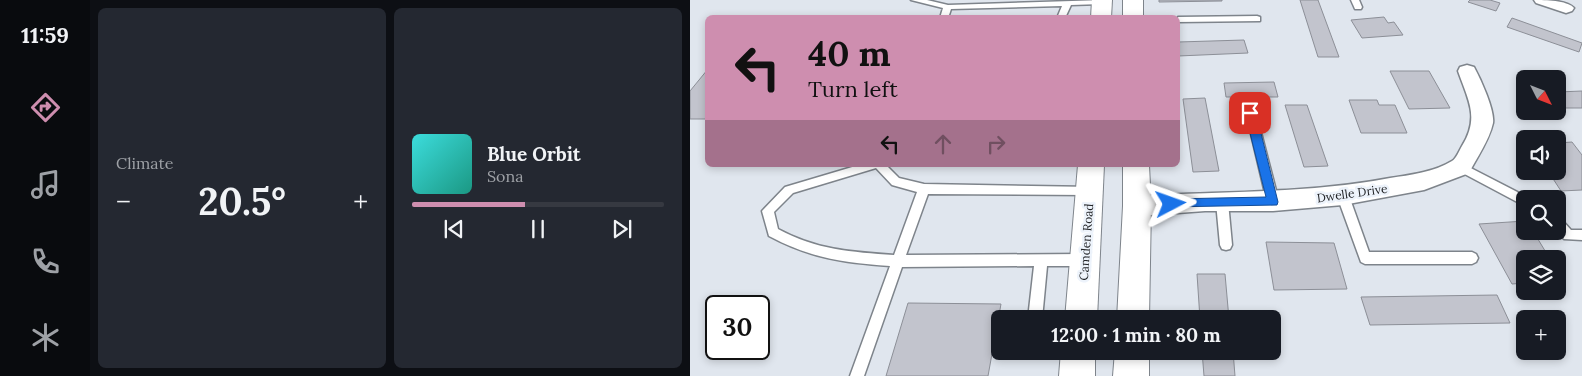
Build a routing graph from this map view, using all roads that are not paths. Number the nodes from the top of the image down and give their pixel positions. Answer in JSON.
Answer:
{"nodes":[{"id":1,"x":915,"y":0,"type":"edge"},
{"id":2,"x":1133,"y":0,"type":"edge"},
{"id":3,"x":1542,"y":0,"type":"edge"},
{"id":4,"x":1073,"y":1,"type":"edge"},
{"id":5,"x":1102,"y":6,"type":"edge"},
{"id":6,"x":948,"y":7,"type":"junction"},
{"id":7,"x":1566,"y":8,"type":"dead end"},
{"id":8,"x":945,"y":15,"type":"edge"},
{"id":9,"x":1063,"y":15,"type":"edge"},
{"id":10,"x":1133,"y":15,"type":"edge"},
{"id":11,"x":1257,"y":18,"type":"dead end"},
{"id":12,"x":1180,"y":20,"type":"edge"},
{"id":13,"x":1467,"y":71,"type":"dead end"},
{"id":14,"x":1250,"y":113,"type":"dead end"},
{"id":15,"x":866,"y":167,"type":"edge"},
{"id":16,"x":881,"y":167,"type":"edge"},
{"id":17,"x":1136,"y":167,"type":"edge"},
{"id":18,"x":1461,"y":167,"type":"junction"},
{"id":19,"x":1090,"y":178,"type":"edge"},
{"id":20,"x":924,"y":189,"type":"junction"},
{"id":21,"x":1343,"y":196,"type":"junction"},
{"id":22,"x":1516,"y":196,"type":"edge"},
{"id":23,"x":1222,"y":202,"type":"junction"},
{"id":24,"x":1272,"y":202,"type":"junction"},
{"id":25,"x":1137,"y":206,"type":"junction"},
{"id":26,"x":1566,"y":233,"type":"edge"},
{"id":27,"x":1582,"y":235,"type":"edge"},
{"id":28,"x":1226,"y":245,"type":"dead end"},
{"id":29,"x":1472,"y":258,"type":"dead end"},
{"id":30,"x":1041,"y":260,"type":"junction"},
{"id":31,"x":1084,"y":260,"type":"junction"},
{"id":32,"x":898,"y":261,"type":"junction"},
{"id":33,"x":1036,"y":310,"type":"edge"},
{"id":34,"x":1081,"y":310,"type":"edge"},
{"id":35,"x":1133,"y":310,"type":"edge"},
{"id":36,"x":1078,"y":360,"type":"edge"},
{"id":37,"x":1132,"y":360,"type":"edge"},
{"id":38,"x":857,"y":375,"type":"edge"},
{"id":39,"x":1077,"y":376,"type":"edge"},
{"id":40,"x":1131,"y":376,"type":"edge"}],
"edges":[{"from":1,"to":6,"type":"lane"},
{"from":2,"to":10,"type":"street"},
{"from":3,"to":7,"type":"street"},
{"from":4,"to":5,"type":"lane"},
{"from":4,"to":6,"type":"lane"},
{"from":4,"to":9,"type":"lane"},
{"from":6,"to":8,"type":"lane"},
{"from":11,"to":12,"type":"lane"},
{"from":13,"to":18,"type":"street"},
{"from":14,"to":24,"type":"lane"},
{"from":15,"to":32,"type":"lane"},
{"from":16,"to":20,"type":"lane"},
{"from":17,"to":25,"type":"street"},
{"from":18,"to":21,"type":"street","name":"Dwelle Drive"},
{"from":18,"to":22,"type":"lane"},
{"from":19,"to":20,"type":"lane"},
{"from":19,"to":31,"type":"street","name":"Camden Road"},
{"from":20,"to":32,"type":"lane"},
{"from":21,"to":24,"type":"street","name":"Dwelle Drive"},
{"from":21,"to":29,"type":"lane"},
{"from":23,"to":24,"type":"street","name":"Dwelle Drive"},
{"from":23,"to":25,"type":"street","name":"Dwelle Drive"},
{"from":23,"to":28,"type":"lane"},
{"from":25,"to":35,"type":"street"},
{"from":26,"to":27,"type":"lane"},
{"from":30,"to":31,"type":"lane"},
{"from":30,"to":32,"type":"lane"},
{"from":30,"to":33,"type":"lane"},
{"from":31,"to":34,"type":"street","name":"Camden Road"},
{"from":32,"to":38,"type":"lane"},
{"from":36,"to":39,"type":"street"},
{"from":37,"to":40,"type":"street"}]}
